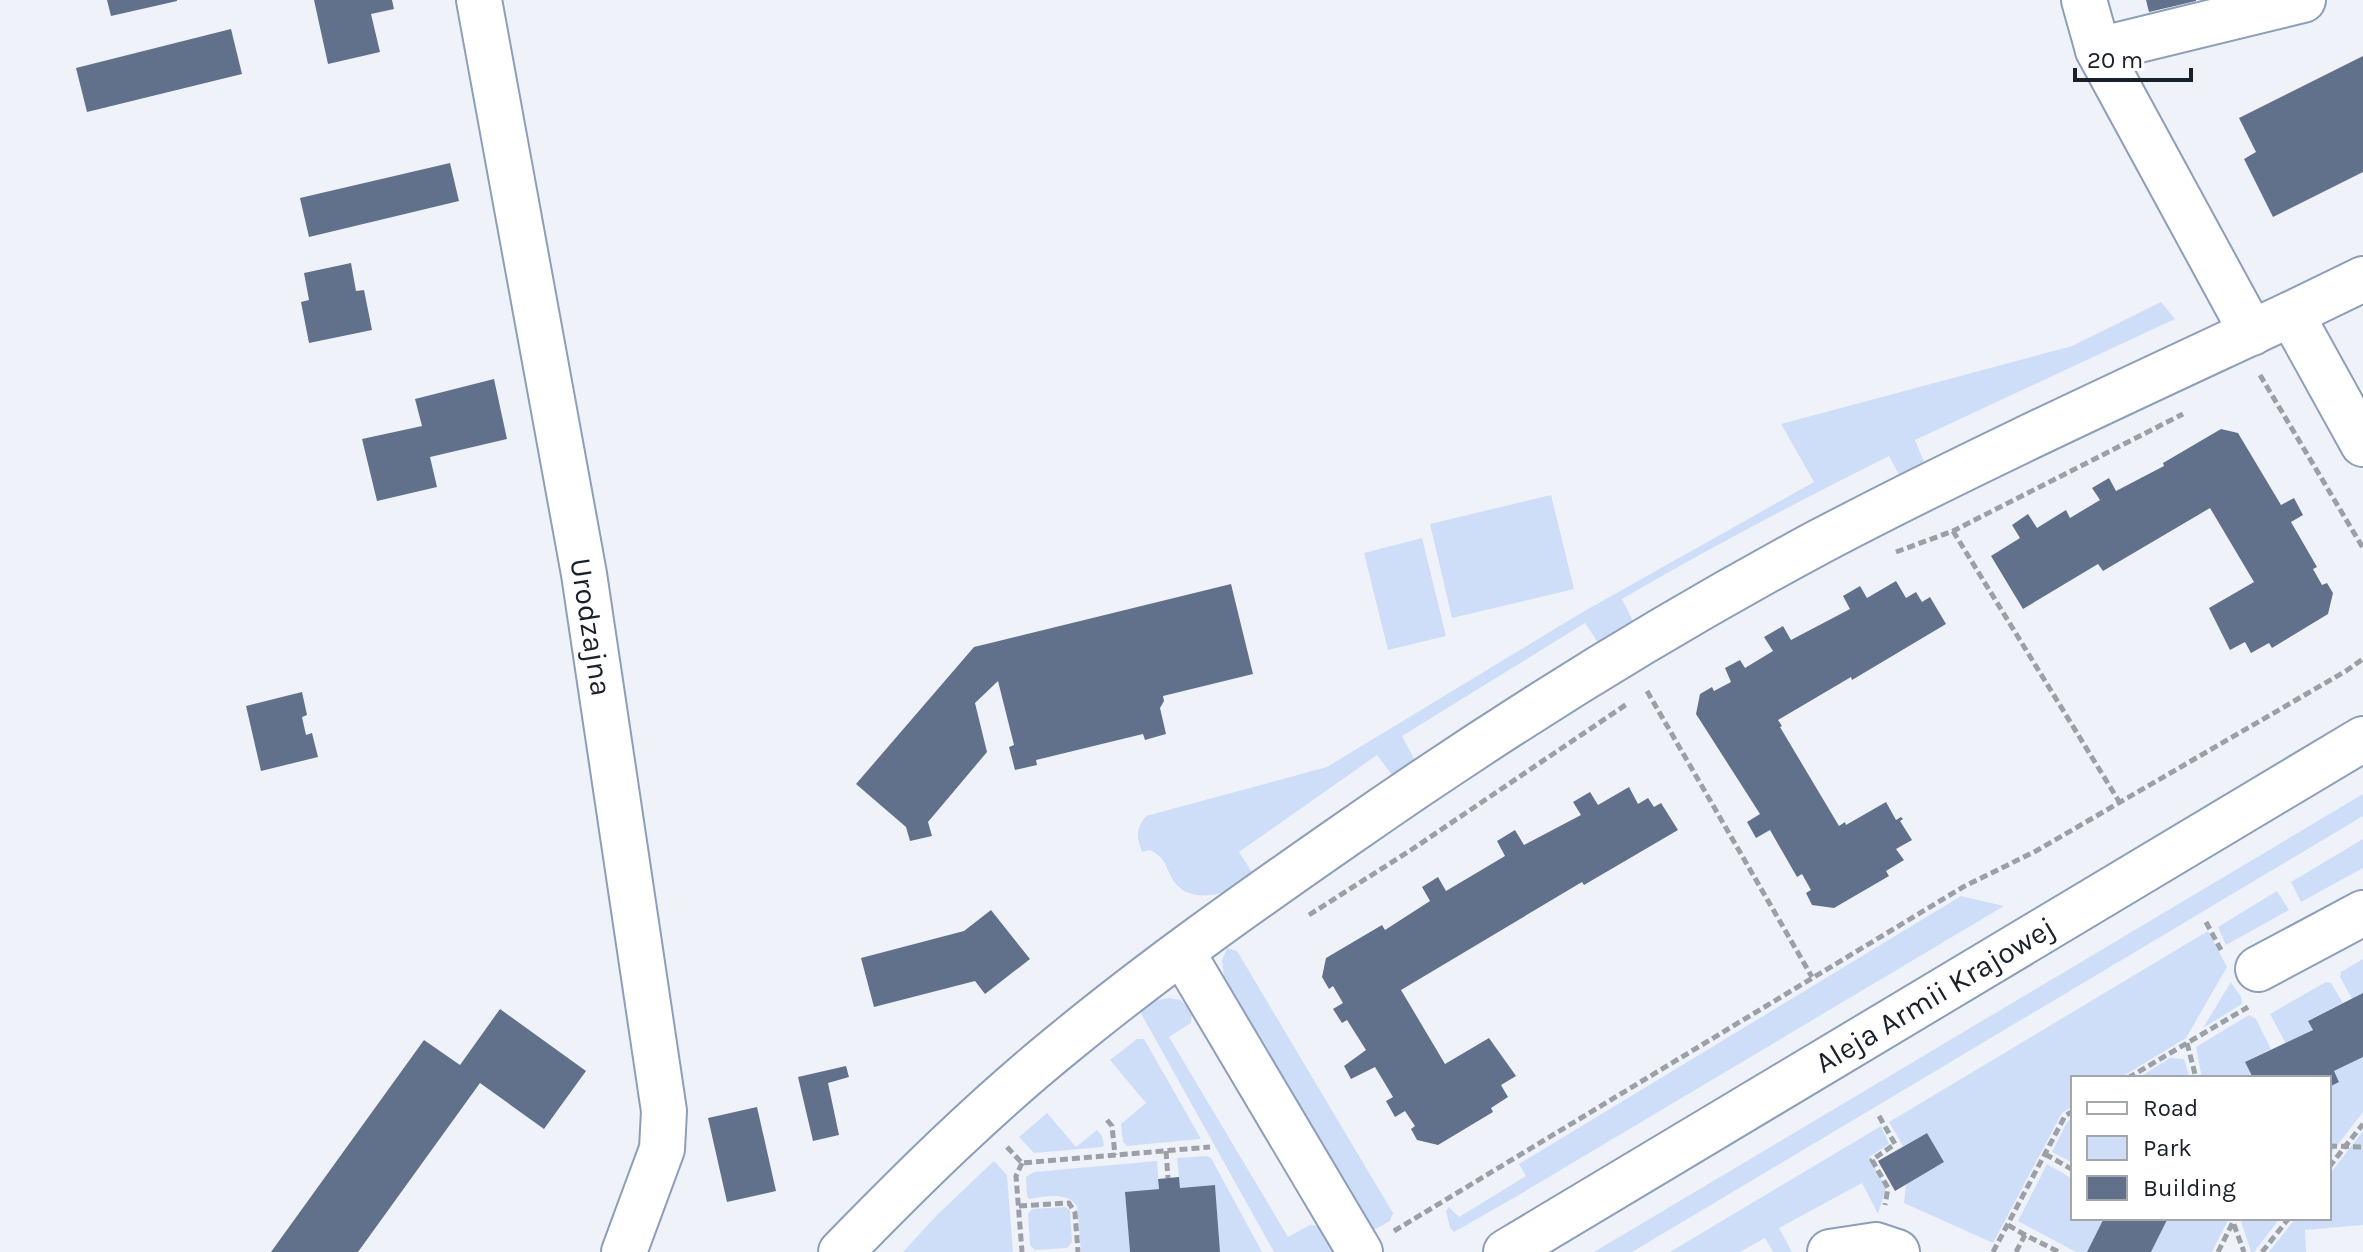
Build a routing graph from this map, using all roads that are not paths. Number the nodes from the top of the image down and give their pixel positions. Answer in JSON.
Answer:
{"nodes":[{"id":1,"x":479,"y":0,"type":"edge"},
{"id":2,"x":2084,"y":0,"type":"edge"},
{"id":3,"x":2303,"y":0,"type":"edge"},
{"id":4,"x":2098,"y":50,"type":"junction"},
{"id":5,"x":2363,"y":279,"type":"edge"},
{"id":6,"x":2252,"y":333,"type":"junction"},
{"id":7,"x":2300,"y":333,"type":"junction"},
{"id":8,"x":2363,"y":444,"type":"edge"},
{"id":9,"x":2363,"y":739,"type":"edge"},
{"id":10,"x":2363,"y":913,"type":"edge"},
{"id":11,"x":1182,"y":952,"type":"junction"},
{"id":12,"x":2245,"y":979,"type":"road end"},
{"id":13,"x":1887,"y":1249,"type":"edge"},
{"id":14,"x":624,"y":1252,"type":"edge"},
{"id":15,"x":841,"y":1252,"type":"edge"},
{"id":16,"x":1360,"y":1252,"type":"edge"},
{"id":17,"x":1506,"y":1252,"type":"edge"},
{"id":18,"x":1830,"y":1252,"type":"edge"}],
"edges":[{"from":1,"to":14,"type":"street","name":"Urodzajna"},
{"from":2,"to":4,"type":"street"},
{"from":3,"to":4,"type":"street"},
{"from":4,"to":6,"type":"street"},
{"from":5,"to":7,"type":"street"},
{"from":6,"to":7,"type":"street"},
{"from":6,"to":11,"type":"street"},
{"from":7,"to":8,"type":"street"},
{"from":9,"to":17,"type":"street","name":"Aleja Armii Krajowej"},
{"from":10,"to":12,"type":"street"},
{"from":11,"to":15,"type":"street"},
{"from":11,"to":16,"type":"street"},
{"from":13,"to":18,"type":"street"}]}
